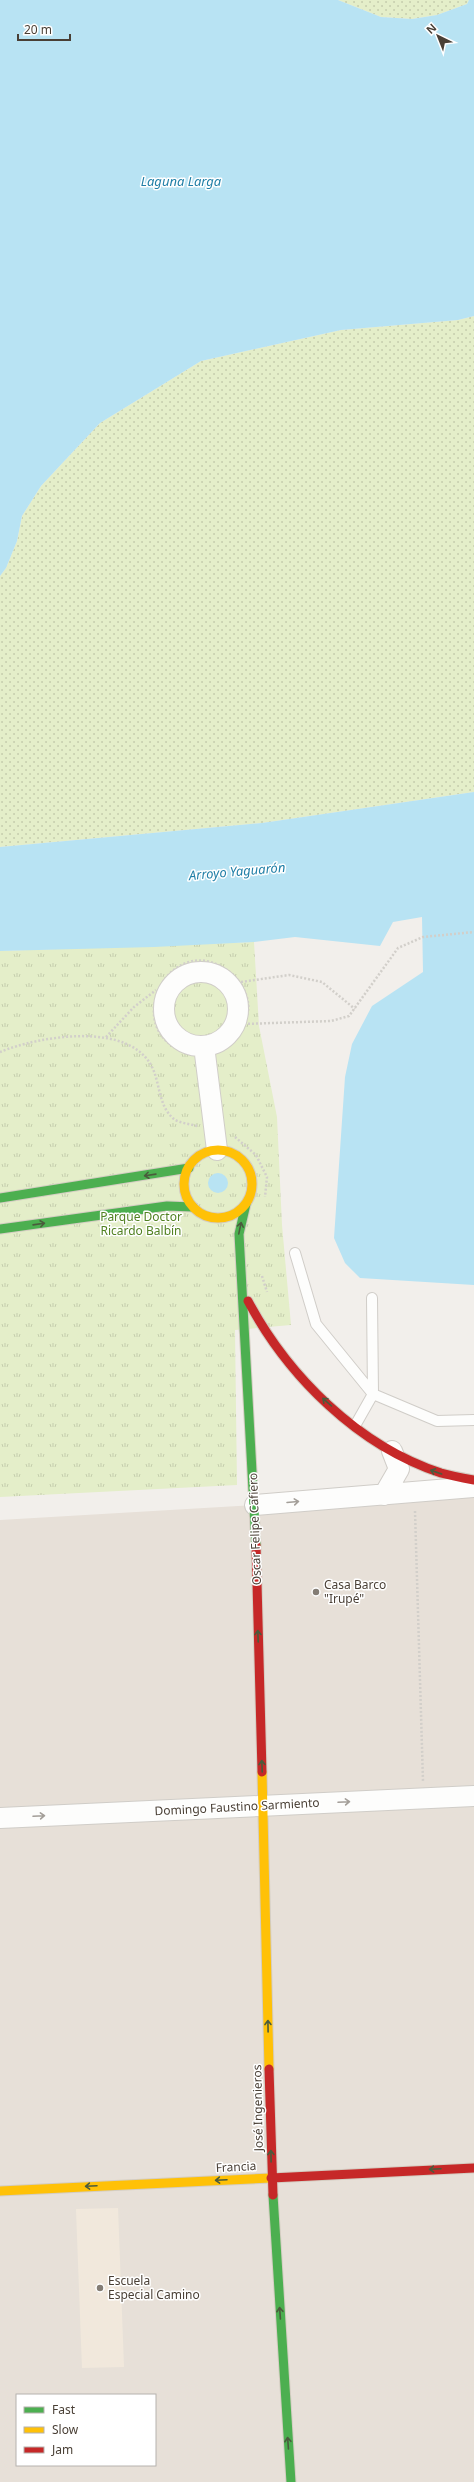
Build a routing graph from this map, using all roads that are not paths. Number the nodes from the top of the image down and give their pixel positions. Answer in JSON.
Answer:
{"nodes":[{"id":1,"x":197,"y":1050,"type":"road end"},
{"id":2,"x":217,"y":1150,"type":"junction"},
{"id":3,"x":189,"y":1168,"type":"junction"},
{"id":4,"x":0,"y":1198,"type":"edge"},
{"id":5,"x":246,"y":1204,"type":"junction"},
{"id":6,"x":193,"y":1207,"type":"junction"},
{"id":7,"x":207,"y":1216,"type":"junction"},
{"id":8,"x":0,"y":1229,"type":"edge"},
{"id":9,"x":240,"y":1253,"type":"junction"},
{"id":10,"x":295,"y":1253,"type":"dead end"},
{"id":11,"x":244,"y":1290,"type":"junction"},
{"id":12,"x":372,"y":1298,"type":"dead end"},
{"id":13,"x":373,"y":1394,"type":"junction"},
{"id":14,"x":474,"y":1420,"type":"edge"},
{"id":15,"x":356,"y":1424,"type":"junction"},
{"id":16,"x":392,"y":1451,"type":"junction"},
{"id":17,"x":474,"y":1480,"type":"edge"},
{"id":18,"x":474,"y":1487,"type":"edge"},
{"id":19,"x":384,"y":1495,"type":"junction"},
{"id":20,"x":255,"y":1505,"type":"junction"},
{"id":21,"x":474,"y":1796,"type":"edge"},
{"id":22,"x":263,"y":1805,"type":"junction"},
{"id":23,"x":0,"y":1818,"type":"edge"},
{"id":24,"x":474,"y":2168,"type":"edge"},
{"id":25,"x":272,"y":2177,"type":"junction"},
{"id":26,"x":0,"y":2190,"type":"edge"},
{"id":27,"x":291,"y":2482,"type":"edge"}],
"edges":[{"from":1,"to":2,"type":"street"},
{"from":2,"to":3,"type":"street"},
{"from":2,"to":5,"type":"street"},
{"from":3,"to":4,"type":"street","one_way":true},
{"from":3,"to":6,"type":"street"},
{"from":5,"to":7,"type":"street"},
{"from":9,"to":5,"type":"street","name":"Oscar Felipe Cafiero","one_way":true},
{"from":6,"to":7,"type":"street"},
{"from":8,"to":6,"type":"street","one_way":true},
{"from":7,"to":9,"type":"street","name":"Oscar Felipe Cafiero"},
{"from":9,"to":11,"type":"street","name":"Oscar Felipe Cafiero"},
{"from":10,"to":13,"type":"lane"},
{"from":15,"to":11,"type":"street","one_way":true},
{"from":11,"to":20,"type":"street","name":"Oscar Felipe Cafiero"},
{"from":12,"to":13,"type":"lane"},
{"from":13,"to":14,"type":"lane"},
{"from":13,"to":15,"type":"lane"},
{"from":15,"to":16,"type":"street"},
{"from":17,"to":16,"type":"street","one_way":true},
{"from":16,"to":19,"type":"street"},
{"from":18,"to":19,"type":"street"},
{"from":20,"to":19,"type":"street","one_way":true},
{"from":22,"to":20,"type":"street","name":"Oscar Felipe Cafiero","one_way":true},
{"from":22,"to":21,"type":"street","name":"Domingo Faustino Sarmiento","one_way":true},
{"from":23,"to":22,"type":"street","name":"Domingo Faustino Sarmiento","one_way":true},
{"from":25,"to":22,"type":"street","name":"José Ingenieros","one_way":true},
{"from":24,"to":25,"type":"street","name":"Francia","one_way":true},
{"from":25,"to":26,"type":"street","name":"Francia","one_way":true},
{"from":27,"to":25,"type":"street","name":"José Ingenieros","one_way":true}]}
